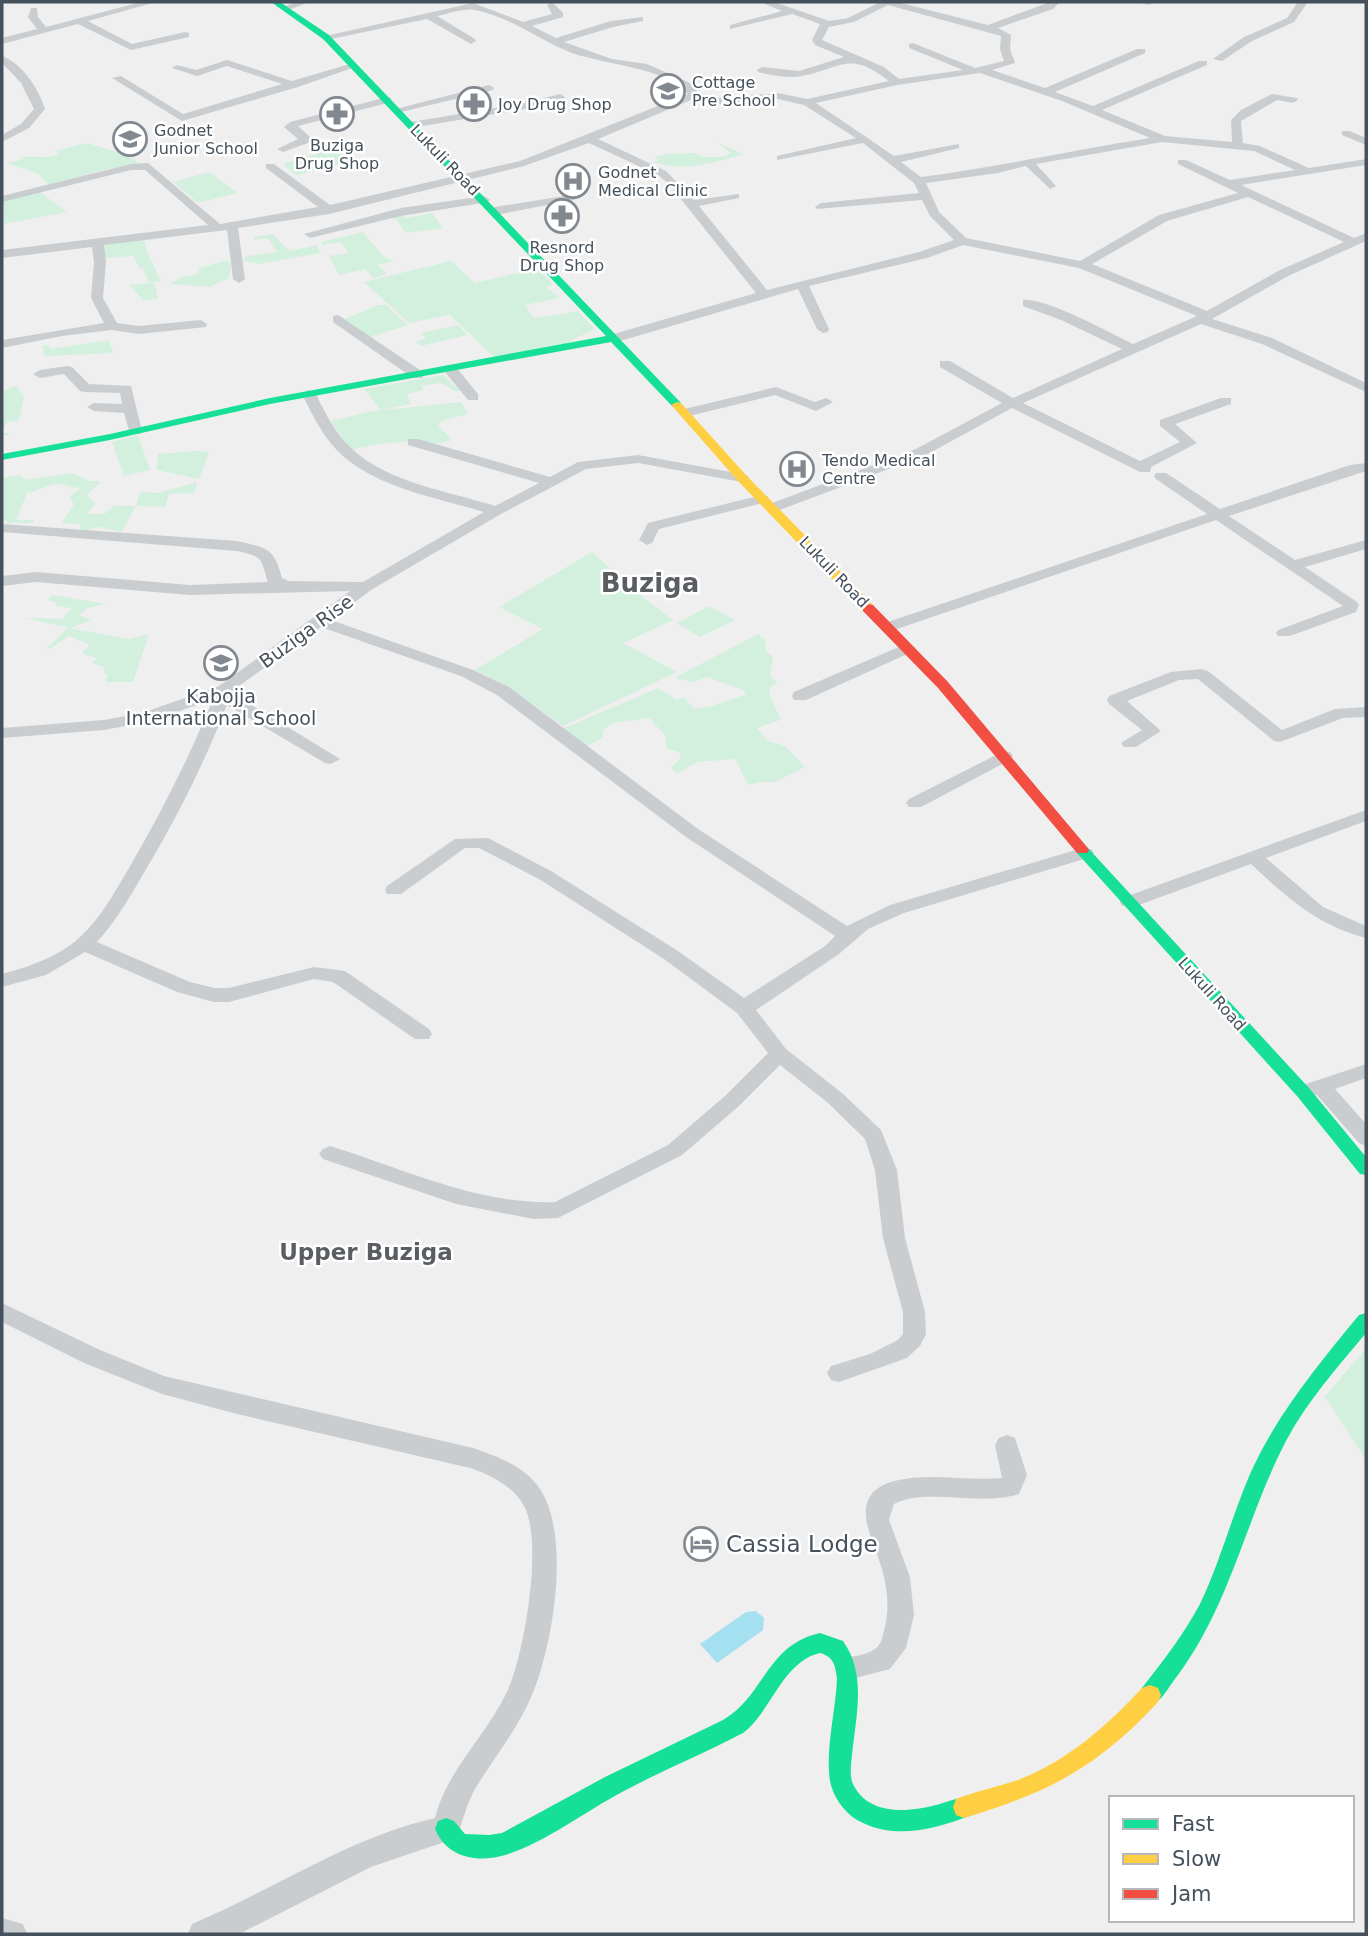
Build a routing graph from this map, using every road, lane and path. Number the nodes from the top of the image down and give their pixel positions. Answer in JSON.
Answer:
{"nodes":[{"id":1,"x":151,"y":2,"type":"edge"},
{"id":2,"x":304,"y":2,"type":"edge"},
{"id":3,"x":488,"y":2,"type":"edge"},
{"id":4,"x":765,"y":2,"type":"edge"},
{"id":5,"x":886,"y":2,"type":"edge"},
{"id":6,"x":1055,"y":2,"type":"edge"},
{"id":7,"x":1143,"y":2,"type":"edge"},
{"id":8,"x":1149,"y":2,"type":"edge"},
{"id":9,"x":1303,"y":2,"type":"edge"},
{"id":10,"x":280,"y":5,"type":"edge"},
{"id":11,"x":552,"y":5,"type":"dead end"},
{"id":12,"x":473,"y":6,"type":"junction"},
{"id":13,"x":441,"y":7,"type":"edge"},
{"id":14,"x":34,"y":10,"type":"dead end"},
{"id":15,"x":794,"y":11,"type":"junction"},
{"id":16,"x":428,"y":15,"type":"junction"},
{"id":17,"x":640,"y":19,"type":"dead end"},
{"id":18,"x":78,"y":20,"type":"junction"},
{"id":19,"x":825,"y":25,"type":"junction"},
{"id":20,"x":521,"y":26,"type":"junction"},
{"id":21,"x":734,"y":27,"type":"dead end"},
{"id":22,"x":989,"y":28,"type":"junction"},
{"id":23,"x":43,"y":30,"type":"junction"},
{"id":24,"x":185,"y":35,"type":"dead end"},
{"id":25,"x":326,"y":37,"type":"junction"},
{"id":26,"x":6,"y":40,"type":"edge"},
{"id":27,"x":471,"y":41,"type":"dead end"},
{"id":28,"x":552,"y":41,"type":"junction"},
{"id":29,"x":913,"y":46,"type":"dead end"},
{"id":30,"x":1142,"y":51,"type":"dead end"},
{"id":31,"x":2,"y":58,"type":"edge"},
{"id":32,"x":853,"y":58,"type":"junction"},
{"id":33,"x":1218,"y":59,"type":"dead end"},
{"id":34,"x":1203,"y":63,"type":"dead end"},
{"id":35,"x":353,"y":66,"type":"junction"},
{"id":36,"x":177,"y":68,"type":"dead end"},
{"id":37,"x":762,"y":70,"type":"dead end"},
{"id":38,"x":977,"y":71,"type":"junction"},
{"id":39,"x":117,"y":78,"type":"dead end"},
{"id":40,"x":897,"y":82,"type":"junction"},
{"id":41,"x":294,"y":85,"type":"junction"},
{"id":42,"x":489,"y":88,"type":"dead end"},
{"id":43,"x":1045,"y":92,"type":"junction"},
{"id":44,"x":695,"y":95,"type":"junction"},
{"id":45,"x":559,"y":97,"type":"dead end"},
{"id":46,"x":1293,"y":100,"type":"dead end"},
{"id":47,"x":807,"y":102,"type":"junction"},
{"id":48,"x":392,"y":105,"type":"junction"},
{"id":49,"x":1093,"y":110,"type":"junction"},
{"id":50,"x":411,"y":125,"type":"junction"},
{"id":51,"x":1346,"y":133,"type":"dead end"},
{"id":52,"x":2,"y":139,"type":"edge"},
{"id":53,"x":589,"y":139,"type":"junction"},
{"id":54,"x":866,"y":139,"type":"junction"},
{"id":55,"x":1163,"y":139,"type":"junction"},
{"id":56,"x":1366,"y":142,"type":"edge"},
{"id":57,"x":1238,"y":145,"type":"junction"},
{"id":58,"x":954,"y":146,"type":"dead end"},
{"id":59,"x":283,"y":149,"type":"dead end"},
{"id":60,"x":781,"y":158,"type":"dead end"},
{"id":61,"x":893,"y":160,"type":"junction"},
{"id":62,"x":1028,"y":162,"type":"junction"},
{"id":63,"x":1182,"y":162,"type":"dead end"},
{"id":64,"x":1366,"y":162,"type":"edge"},
{"id":65,"x":270,"y":166,"type":"dead end"},
{"id":66,"x":1309,"y":172,"type":"junction"},
{"id":67,"x":463,"y":179,"type":"junction"},
{"id":68,"x":919,"y":181,"type":"junction"},
{"id":69,"x":1224,"y":184,"type":"junction"},
{"id":70,"x":1050,"y":186,"type":"dead end"},
{"id":71,"x":1245,"y":194,"type":"junction"},
{"id":72,"x":735,"y":196,"type":"dead end"},
{"id":73,"x":925,"y":196,"type":"junction"},
{"id":74,"x":570,"y":198,"type":"dead end"},
{"id":75,"x":2,"y":199,"type":"edge"},
{"id":76,"x":692,"y":204,"type":"junction"},
{"id":77,"x":489,"y":206,"type":"junction"},
{"id":78,"x":821,"y":206,"type":"dead end"},
{"id":79,"x":329,"y":210,"type":"junction"},
{"id":80,"x":232,"y":226,"type":"junction"},
{"id":81,"x":217,"y":227,"type":"junction"},
{"id":82,"x":310,"y":233,"type":"dead end"},
{"id":83,"x":1366,"y":237,"type":"edge"},
{"id":84,"x":962,"y":241,"type":"junction"},
{"id":85,"x":1352,"y":241,"type":"junction"},
{"id":86,"x":97,"y":242,"type":"junction"},
{"id":87,"x":2,"y":254,"type":"edge"},
{"id":88,"x":1082,"y":265,"type":"junction"},
{"id":89,"x":239,"y":279,"type":"dead end"},
{"id":90,"x":802,"y":284,"type":"junction"},
{"id":91,"x":765,"y":296,"type":"junction"},
{"id":92,"x":1027,"y":303,"type":"dead end"},
{"id":93,"x":1204,"y":318,"type":"junction"},
{"id":94,"x":338,"y":319,"type":"dead end"},
{"id":95,"x":201,"y":324,"type":"dead end"},
{"id":96,"x":112,"y":326,"type":"junction"},
{"id":97,"x":823,"y":329,"type":"dead end"},
{"id":98,"x":615,"y":338,"type":"junction"},
{"id":99,"x":2,"y":344,"type":"edge"},
{"id":100,"x":1132,"y":349,"type":"junction"},
{"id":101,"x":945,"y":364,"type":"dead end"},
{"id":102,"x":450,"y":369,"type":"junction"},
{"id":103,"x":40,"y":374,"type":"dead end"},
{"id":104,"x":418,"y":375,"type":"junction"},
{"id":105,"x":1366,"y":388,"type":"edge"},
{"id":106,"x":309,"y":394,"type":"junction"},
{"id":107,"x":473,"y":397,"type":"dead end"},
{"id":108,"x":1226,"y":401,"type":"dead end"},
{"id":109,"x":826,"y":402,"type":"dead end"},
{"id":110,"x":1012,"y":403,"type":"junction"},
{"id":111,"x":94,"y":408,"type":"dead end"},
{"id":112,"x":130,"y":409,"type":"junction"},
{"id":113,"x":685,"y":413,"type":"junction"},
{"id":114,"x":135,"y":431,"type":"junction"},
{"id":115,"x":413,"y":442,"type":"dead end"},
{"id":116,"x":2,"y":457,"type":"edge"},
{"id":117,"x":1366,"y":467,"type":"edge"},
{"id":118,"x":1161,"y":476,"type":"dead end"},
{"id":119,"x":742,"y":478,"type":"junction"},
{"id":120,"x":549,"y":481,"type":"junction"},
{"id":121,"x":767,"y":503,"type":"junction"},
{"id":122,"x":496,"y":510,"type":"junction"},
{"id":123,"x":1219,"y":515,"type":"junction"},
{"id":124,"x":2,"y":528,"type":"edge"},
{"id":125,"x":647,"y":540,"type":"dead end"},
{"id":126,"x":1366,"y":544,"type":"edge"},
{"id":127,"x":1294,"y":565,"type":"junction"},
{"id":128,"x":2,"y":581,"type":"edge"},
{"id":129,"x":287,"y":586,"type":"junction"},
{"id":130,"x":366,"y":587,"type":"junction"},
{"id":131,"x":318,"y":621,"type":"junction"},
{"id":132,"x":888,"y":627,"type":"junction"},
{"id":133,"x":1284,"y":633,"type":"dead end"},
{"id":134,"x":908,"y":648,"type":"junction"},
{"id":135,"x":225,"y":692,"type":"junction"},
{"id":136,"x":800,"y":696,"type":"dead end"},
{"id":137,"x":1366,"y":712,"type":"edge"},
{"id":138,"x":5,"y":729,"type":"edge"},
{"id":139,"x":1130,"y":743,"type":"dead end"},
{"id":140,"x":1004,"y":757,"type":"junction"},
{"id":141,"x":331,"y":758,"type":"dead end"},
{"id":142,"x":915,"y":803,"type":"dead end"},
{"id":143,"x":1366,"y":815,"type":"edge"},
{"id":144,"x":1085,"y":853,"type":"junction"},
{"id":145,"x":1252,"y":855,"type":"junction"},
{"id":146,"x":394,"y":890,"type":"dead end"},
{"id":147,"x":1129,"y":902,"type":"junction"},
{"id":148,"x":1366,"y":932,"type":"edge"},
{"id":149,"x":847,"y":935,"type":"junction"},
{"id":150,"x":84,"y":944,"type":"junction"},
{"id":151,"x":2,"y":981,"type":"edge"},
{"id":152,"x":744,"y":1008,"type":"junction"},
{"id":153,"x":422,"y":1034,"type":"dead end"},
{"id":154,"x":779,"y":1054,"type":"junction"},
{"id":155,"x":1366,"y":1071,"type":"edge"},
{"id":156,"x":1312,"y":1089,"type":"junction"},
{"id":157,"x":1366,"y":1138,"type":"edge"},
{"id":158,"x":330,"y":1154,"type":"dead end"},
{"id":159,"x":1366,"y":1169,"type":"edge"},
{"id":160,"x":2,"y":1312,"type":"edge"},
{"id":161,"x":1366,"y":1320,"type":"edge"},
{"id":162,"x":839,"y":1373,"type":"dead end"},
{"id":163,"x":1007,"y":1445,"type":"dead end"},
{"id":164,"x":848,"y":1668,"type":"junction"},
{"id":165,"x":446,"y":1829,"type":"junction"},
{"id":166,"x":2,"y":1932,"type":"edge"},
{"id":167,"x":13,"y":1934,"type":"edge"},
{"id":168,"x":202,"y":1934,"type":"edge"}],
"edges":[{"from":1,"to":18,"type":"street"},
{"from":2,"to":10,"type":"street"},
{"from":3,"to":12,"type":"street"},
{"from":4,"to":15,"type":"street"},
{"from":5,"to":19,"type":"street"},
{"from":5,"to":22,"type":"street"},
{"from":6,"to":22,"type":"street"},
{"from":7,"to":8,"type":"street"},
{"from":9,"to":33,"type":"street"},
{"from":10,"to":25,"type":"street","name":"Lukuli Road"},
{"from":11,"to":20,"type":"street"},
{"from":12,"to":13,"type":"street"},
{"from":12,"to":20,"type":"street"},
{"from":13,"to":16,"type":"street"},
{"from":14,"to":23,"type":"street"},
{"from":15,"to":19,"type":"street"},
{"from":15,"to":21,"type":"street"},
{"from":16,"to":25,"type":"street"},
{"from":16,"to":27,"type":"street"},
{"from":17,"to":28,"type":"street"},
{"from":18,"to":23,"type":"street"},
{"from":18,"to":24,"type":"street"},
{"from":19,"to":32,"type":"street"},
{"from":20,"to":28,"type":"street"},
{"from":22,"to":38,"type":"street"},
{"from":23,"to":26,"type":"street"},
{"from":25,"to":35,"type":"street","name":"Lukuli Road"},
{"from":26,"to":31,"type":"street"},
{"from":28,"to":44,"type":"street"},
{"from":29,"to":38,"type":"street"},
{"from":30,"to":43,"type":"street"},
{"from":31,"to":52,"type":"street"},
{"from":32,"to":37,"type":"street"},
{"from":32,"to":40,"type":"street"},
{"from":34,"to":49,"type":"street"},
{"from":35,"to":41,"type":"street"},
{"from":35,"to":48,"type":"street","name":"Lukuli Road"},
{"from":36,"to":41,"type":"street"},
{"from":38,"to":40,"type":"street"},
{"from":38,"to":43,"type":"street"},
{"from":39,"to":41,"type":"street"},
{"from":40,"to":47,"type":"street"},
{"from":42,"to":48,"type":"street"},
{"from":43,"to":49,"type":"street"},
{"from":44,"to":47,"type":"street"},
{"from":44,"to":53,"type":"street"},
{"from":45,"to":50,"type":"street"},
{"from":46,"to":57,"type":"street"},
{"from":47,"to":54,"type":"street"},
{"from":48,"to":50,"type":"street","name":"Lukuli Road"},
{"from":48,"to":59,"type":"street"},
{"from":49,"to":55,"type":"street"},
{"from":50,"to":67,"type":"street","name":"Lukuli Road"},
{"from":51,"to":56,"type":"street"},
{"from":53,"to":67,"type":"street"},
{"from":53,"to":76,"type":"street"},
{"from":54,"to":60,"type":"street"},
{"from":54,"to":61,"type":"street"},
{"from":55,"to":57,"type":"street"},
{"from":55,"to":62,"type":"street"},
{"from":57,"to":66,"type":"street"},
{"from":58,"to":61,"type":"street"},
{"from":61,"to":68,"type":"street"},
{"from":62,"to":68,"type":"street"},
{"from":62,"to":70,"type":"street"},
{"from":63,"to":69,"type":"street"},
{"from":64,"to":66,"type":"street"},
{"from":65,"to":79,"type":"street"},
{"from":66,"to":69,"type":"street"},
{"from":67,"to":77,"type":"street","name":"Lukuli Road"},
{"from":67,"to":79,"type":"street"},
{"from":68,"to":73,"type":"street"},
{"from":69,"to":71,"type":"street"},
{"from":71,"to":85,"type":"street"},
{"from":71,"to":88,"type":"street"},
{"from":72,"to":76,"type":"street"},
{"from":73,"to":78,"type":"street"},
{"from":73,"to":84,"type":"street"},
{"from":74,"to":77,"type":"street"},
{"from":75,"to":81,"type":"street"},
{"from":76,"to":91,"type":"street"},
{"from":77,"to":82,"type":"street"},
{"from":77,"to":98,"type":"street","name":"Lukuli Road"},
{"from":79,"to":80,"type":"street"},
{"from":80,"to":81,"type":"street"},
{"from":80,"to":89,"type":"street"},
{"from":81,"to":86,"type":"street"},
{"from":83,"to":85,"type":"street"},
{"from":84,"to":88,"type":"street"},
{"from":84,"to":90,"type":"street"},
{"from":85,"to":93,"type":"street"},
{"from":86,"to":87,"type":"street"},
{"from":86,"to":96,"type":"street"},
{"from":88,"to":93,"type":"street"},
{"from":90,"to":91,"type":"street"},
{"from":90,"to":97,"type":"street"},
{"from":91,"to":98,"type":"street"},
{"from":92,"to":100,"type":"street"},
{"from":93,"to":100,"type":"street"},
{"from":93,"to":105,"type":"street"},
{"from":94,"to":104,"type":"street"},
{"from":95,"to":96,"type":"street"},
{"from":96,"to":99,"type":"street"},
{"from":98,"to":102,"type":"street"},
{"from":98,"to":113,"type":"street","name":"Lukuli Road"},
{"from":100,"to":110,"type":"street"},
{"from":101,"to":110,"type":"street"},
{"from":102,"to":104,"type":"street"},
{"from":102,"to":107,"type":"street"},
{"from":103,"to":112,"type":"street"},
{"from":104,"to":106,"type":"street"},
{"from":106,"to":114,"type":"street"},
{"from":106,"to":122,"type":"street"},
{"from":108,"to":110,"type":"street"},
{"from":109,"to":113,"type":"street"},
{"from":110,"to":121,"type":"street"},
{"from":111,"to":112,"type":"street"},
{"from":112,"to":114,"type":"street"},
{"from":113,"to":119,"type":"street","name":"Lukuli Road"},
{"from":114,"to":116,"type":"street"},
{"from":115,"to":120,"type":"street"},
{"from":117,"to":123,"type":"street"},
{"from":118,"to":123,"type":"street"},
{"from":119,"to":120,"type":"street","name":"Buziga Rise"},
{"from":119,"to":121,"type":"street","name":"Lukuli Road"},
{"from":120,"to":122,"type":"street","name":"Buziga Rise"},
{"from":121,"to":125,"type":"street"},
{"from":121,"to":132,"type":"street","name":"Lukuli Road"},
{"from":122,"to":130,"type":"street","name":"Buziga Rise"},
{"from":123,"to":127,"type":"street"},
{"from":123,"to":132,"type":"street"},
{"from":124,"to":129,"type":"street"},
{"from":126,"to":127,"type":"street"},
{"from":127,"to":133,"type":"street"},
{"from":128,"to":129,"type":"street"},
{"from":129,"to":130,"type":"street"},
{"from":130,"to":131,"type":"street","name":"Buziga Rise"},
{"from":131,"to":135,"type":"street","name":"Buziga Rise"},
{"from":131,"to":149,"type":"street"},
{"from":132,"to":134,"type":"street","name":"Lukuli Road"},
{"from":134,"to":136,"type":"street"},
{"from":134,"to":140,"type":"street","name":"Lukuli Road"},
{"from":135,"to":138,"type":"street"},
{"from":135,"to":141,"type":"street"},
{"from":135,"to":150,"type":"street"},
{"from":137,"to":139,"type":"street"},
{"from":140,"to":142,"type":"street"},
{"from":140,"to":144,"type":"street","name":"Lukuli Road"},
{"from":143,"to":145,"type":"street"},
{"from":144,"to":147,"type":"street","name":"Lukuli Road"},
{"from":144,"to":149,"type":"street"},
{"from":145,"to":147,"type":"street"},
{"from":145,"to":148,"type":"street"},
{"from":146,"to":152,"type":"street"},
{"from":147,"to":156,"type":"street","name":"Lukuli Road"},
{"from":149,"to":152,"type":"street"},
{"from":150,"to":151,"type":"street"},
{"from":150,"to":153,"type":"street"},
{"from":152,"to":154,"type":"street"},
{"from":154,"to":158,"type":"street"},
{"from":154,"to":162,"type":"street"},
{"from":155,"to":156,"type":"street"},
{"from":156,"to":157,"type":"street"},
{"from":156,"to":159,"type":"street","name":"Lukuli Road"},
{"from":160,"to":165,"type":"street"},
{"from":161,"to":164,"type":"street"},
{"from":163,"to":164,"type":"street"},
{"from":164,"to":165,"type":"street"},
{"from":165,"to":168,"type":"street"},
{"from":166,"to":167,"type":"street"}]}
